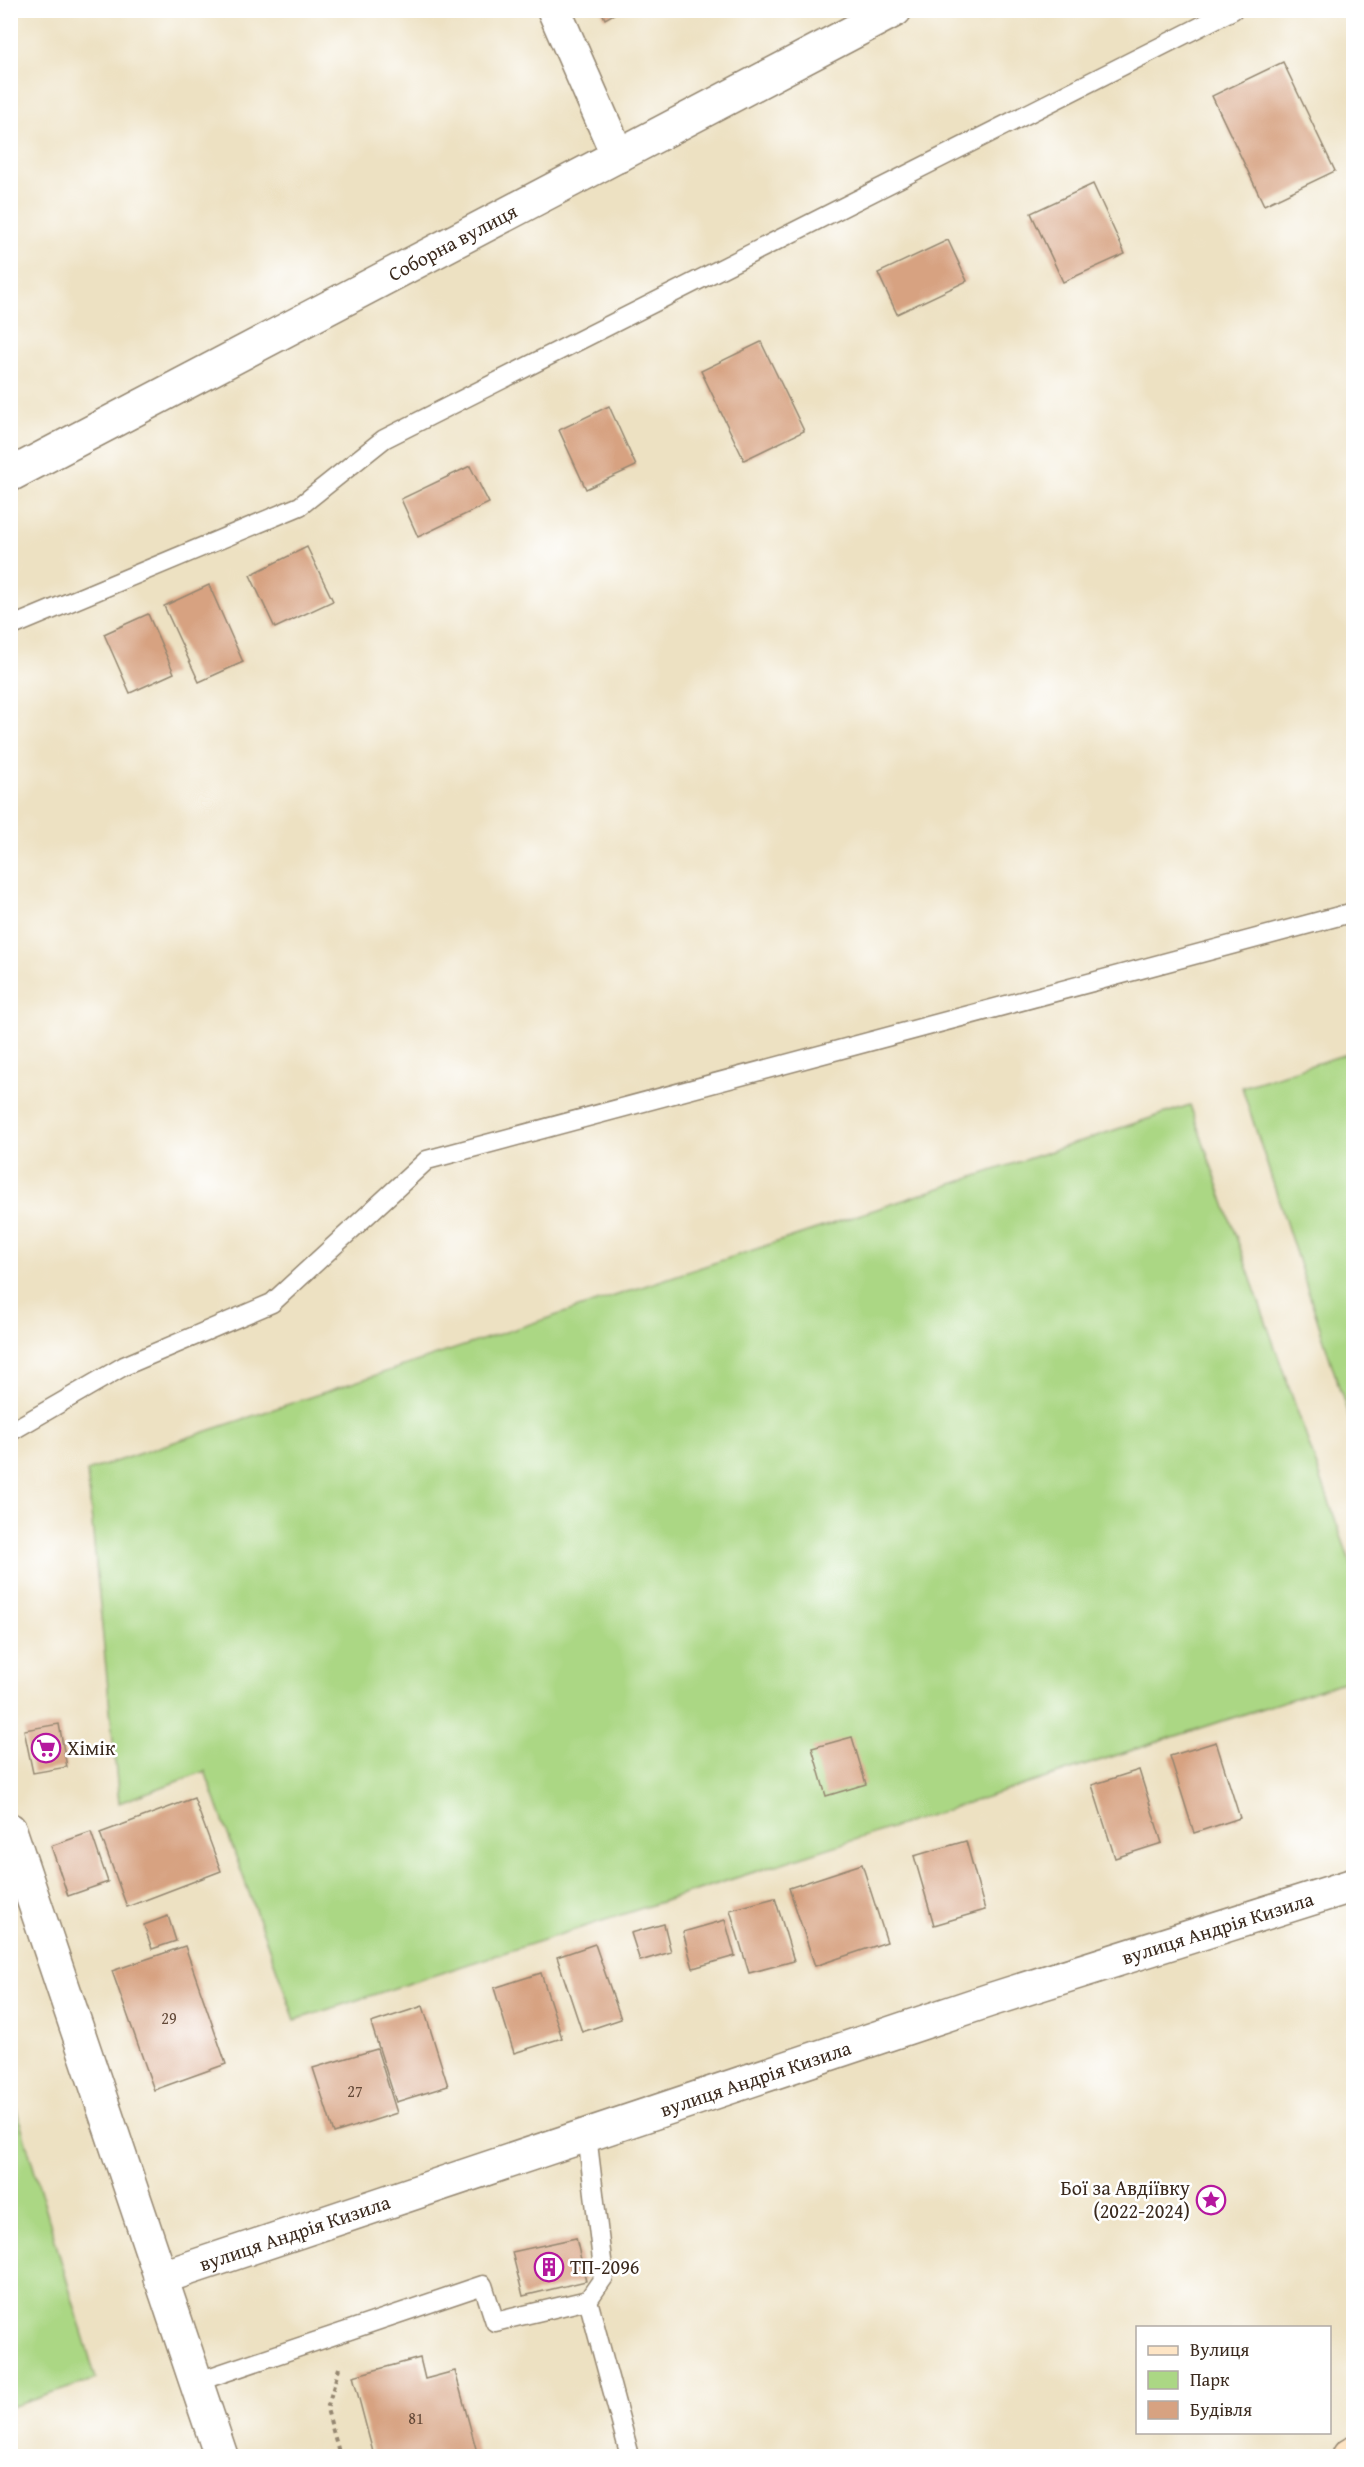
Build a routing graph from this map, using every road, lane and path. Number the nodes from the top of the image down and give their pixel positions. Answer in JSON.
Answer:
{"nodes":[{"id":1,"x":554,"y":10,"type":"edge"},
{"id":2,"x":895,"y":10,"type":"edge"},
{"id":3,"x":1233,"y":10,"type":"edge"},
{"id":4,"x":618,"y":156,"type":"junction"},
{"id":5,"x":10,"y":475,"type":"edge"},
{"id":6,"x":10,"y":627,"type":"edge"},
{"id":7,"x":1353,"y":912,"type":"edge"},
{"id":8,"x":10,"y":1432,"type":"edge"},
{"id":9,"x":10,"y":1830,"type":"edge"},
{"id":10,"x":1353,"y":1885,"type":"edge"},
{"id":11,"x":587,"y":2135,"type":"junction"},
{"id":12,"x":160,"y":2278,"type":"junction"},
{"id":13,"x":588,"y":2300,"type":"junction"},
{"id":14,"x":351,"y":2330,"type":"junction"},
{"id":15,"x":196,"y":2382,"type":"junction"},
{"id":16,"x":1353,"y":2453,"type":"edge"},
{"id":17,"x":221,"y":2457,"type":"edge"},
{"id":18,"x":340,"y":2457,"type":"edge"},
{"id":19,"x":630,"y":2457,"type":"edge"},
{"id":20,"x":1349,"y":2457,"type":"edge"}],
"edges":[{"from":1,"to":4,"type":"street"},
{"from":2,"to":4,"type":"street","name":"Соборна вулиця"},
{"from":3,"to":6,"type":"lane"},
{"from":4,"to":5,"type":"street","name":"Соборна вулиця"},
{"from":7,"to":8,"type":"lane"},
{"from":9,"to":12,"type":"street"},
{"from":10,"to":11,"type":"street","name":"вулиця Андрія Кизила"},
{"from":11,"to":12,"type":"street","name":"вулиця Андрія Кизила"},
{"from":11,"to":13,"type":"lane"},
{"from":12,"to":15,"type":"street"},
{"from":13,"to":14,"type":"lane"},
{"from":13,"to":19,"type":"lane"},
{"from":14,"to":15,"type":"lane"},
{"from":14,"to":18,"type":"path"},
{"from":15,"to":17,"type":"street"},
{"from":16,"to":20,"type":"main road"}]}
